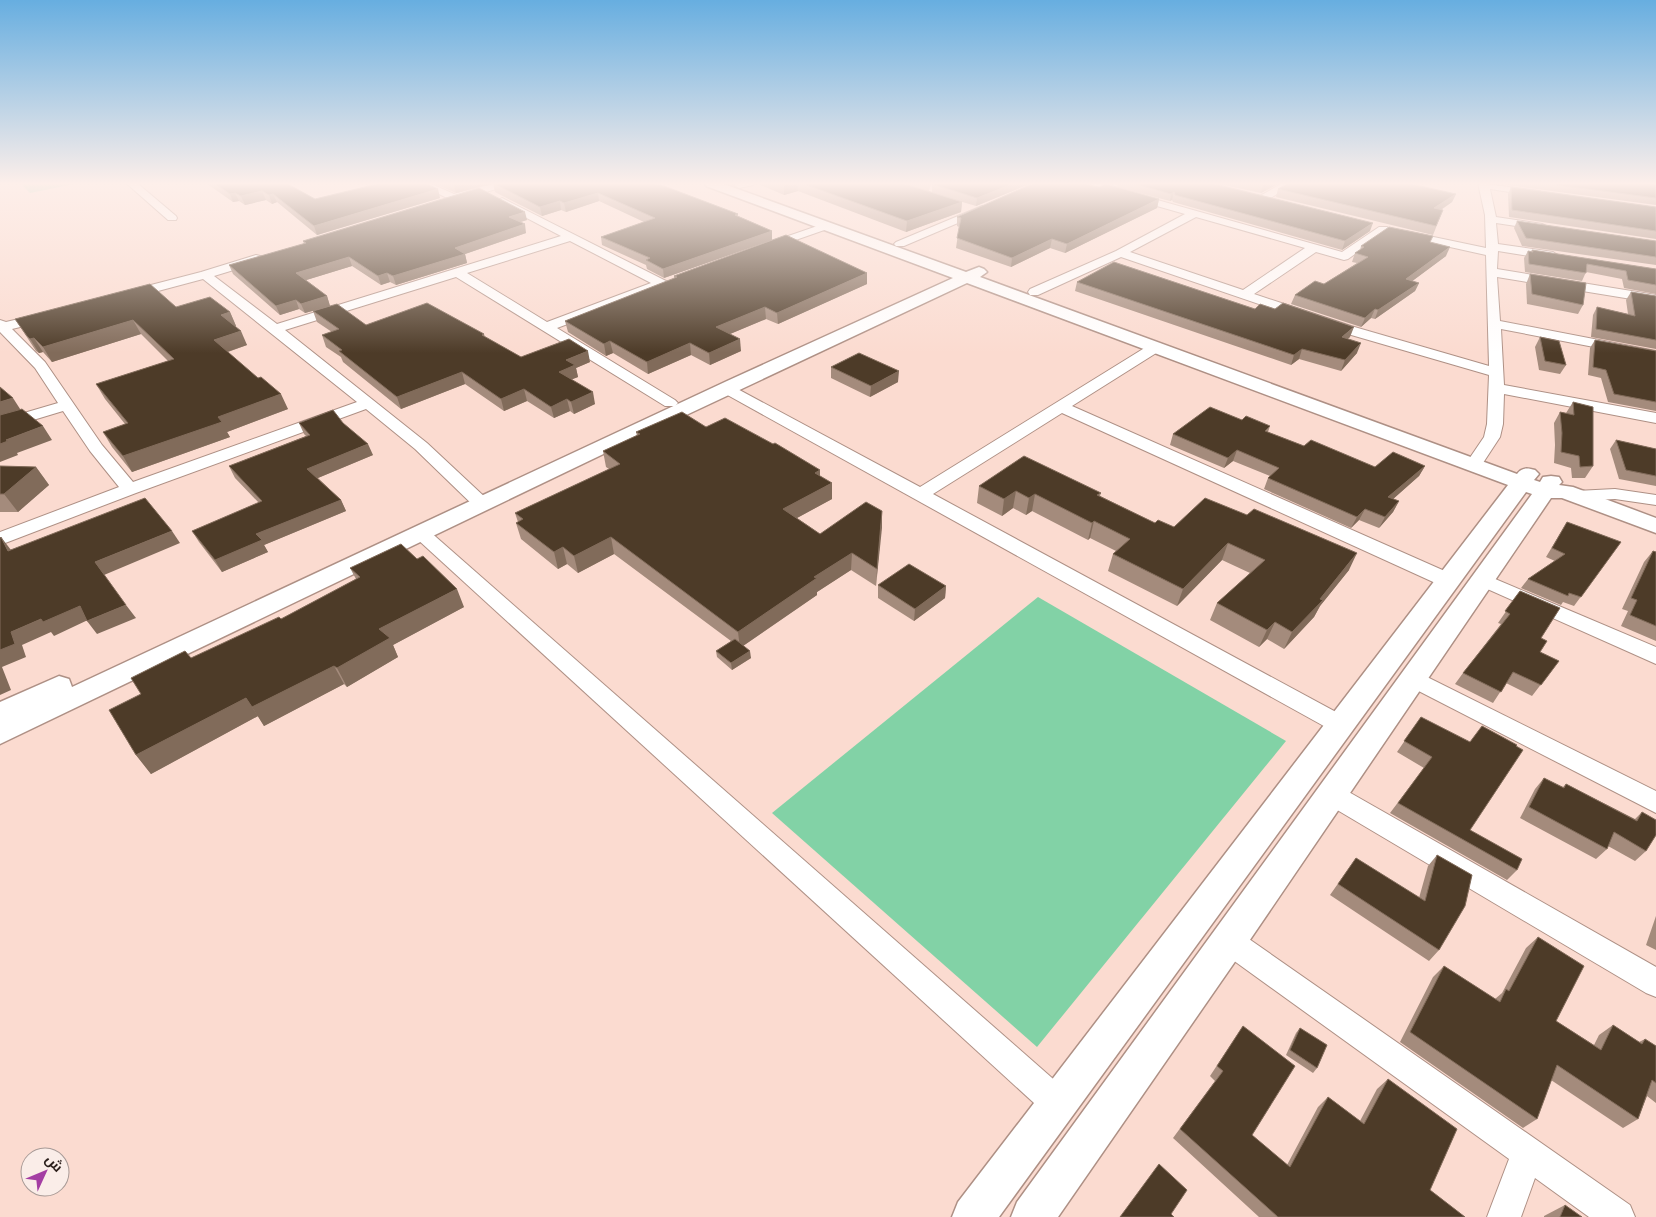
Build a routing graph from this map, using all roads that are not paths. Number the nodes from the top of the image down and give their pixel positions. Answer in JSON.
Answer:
{"nodes":[{"id":1,"x":562,"y":240,"type":"edge"},
{"id":2,"x":577,"y":240,"type":"edge"},
{"id":3,"x":787,"y":240,"type":"edge"},
{"id":4,"x":868,"y":240,"type":"edge"},
{"id":5,"x":889,"y":240,"type":"edge"},
{"id":6,"x":910,"y":240,"type":"edge"},
{"id":7,"x":1145,"y":240,"type":"edge"},
{"id":8,"x":1284,"y":240,"type":"edge"},
{"id":9,"x":1367,"y":240,"type":"edge"},
{"id":10,"x":1439,"y":240,"type":"edge"},
{"id":11,"x":1491,"y":240,"type":"edge"},
{"id":12,"x":900,"y":244,"type":"junction"},
{"id":13,"x":1313,"y":248,"type":"junction"},
{"id":14,"x":1492,"y":250,"type":"junction"},
{"id":15,"x":755,"y":251,"type":"edge"},
{"id":16,"x":1120,"y":253,"type":"junction"},
{"id":17,"x":269,"y":255,"type":"edge"},
{"id":18,"x":1561,"y":257,"type":"edge"},
{"id":19,"x":458,"y":272,"type":"junction"},
{"id":20,"x":967,"y":272,"type":"junction"},
{"id":21,"x":1492,"y":272,"type":"junction"},
{"id":22,"x":205,"y":275,"type":"junction"},
{"id":23,"x":1034,"y":292,"type":"junction"},
{"id":24,"x":1246,"y":294,"type":"junction"},
{"id":25,"x":119,"y":298,"type":"edge"},
{"id":26,"x":1656,"y":300,"type":"edge"},
{"id":27,"x":52,"y":315,"type":"edge"},
{"id":28,"x":1494,"y":324,"type":"junction"},
{"id":29,"x":2,"y":326,"type":"edge"},
{"id":30,"x":546,"y":327,"type":"junction"},
{"id":31,"x":274,"y":329,"type":"junction"},
{"id":32,"x":1156,"y":347,"type":"junction"},
{"id":33,"x":1656,"y":355,"type":"edge"},
{"id":34,"x":1497,"y":373,"type":"junction"},
{"id":35,"x":1497,"y":388,"type":"junction"},
{"id":36,"x":727,"y":389,"type":"junction"},
{"id":37,"x":670,"y":403,"type":"junction"},
{"id":38,"x":366,"y":404,"type":"junction"},
{"id":39,"x":67,"y":405,"type":"junction"},
{"id":40,"x":1061,"y":407,"type":"junction"},
{"id":41,"x":1656,"y":418,"type":"edge"},
{"id":42,"x":0,"y":425,"type":"edge"},
{"id":43,"x":1477,"y":460,"type":"junction"},
{"id":44,"x":1548,"y":486,"type":"junction"},
{"id":45,"x":130,"y":489,"type":"junction"},
{"id":46,"x":920,"y":495,"type":"junction"},
{"id":47,"x":477,"y":499,"type":"junction"},
{"id":48,"x":1656,"y":500,"type":"edge"},
{"id":49,"x":1656,"y":526,"type":"edge"},
{"id":50,"x":422,"y":534,"type":"junction"},
{"id":51,"x":0,"y":538,"type":"edge"},
{"id":52,"x":1481,"y":579,"type":"junction"},
{"id":53,"x":1449,"y":581,"type":"junction"},
{"id":54,"x":1656,"y":656,"type":"edge"},
{"id":55,"x":1413,"y":678,"type":"junction"},
{"id":56,"x":0,"y":714,"type":"edge"},
{"id":57,"x":1339,"y":724,"type":"junction"},
{"id":58,"x":0,"y":733,"type":"edge"},
{"id":59,"x":1331,"y":794,"type":"junction"},
{"id":60,"x":1656,"y":803,"type":"edge"},
{"id":61,"x":1229,"y":941,"type":"junction"},
{"id":62,"x":1656,"y":983,"type":"edge"},
{"id":63,"x":1057,"y":1103,"type":"junction"},
{"id":64,"x":1528,"y":1152,"type":"junction"},
{"id":65,"x":973,"y":1217,"type":"edge"},
{"id":66,"x":1032,"y":1217,"type":"edge"},
{"id":67,"x":1504,"y":1217,"type":"edge"},
{"id":68,"x":1618,"y":1217,"type":"edge"}],
"edges":[{"from":1,"to":19,"type":"street"},
{"from":2,"to":30,"type":"street"},
{"from":3,"to":15,"type":"street"},
{"from":4,"to":20,"type":"street"},
{"from":5,"to":12,"type":"street"},
{"from":6,"to":12,"type":"street"},
{"from":7,"to":16,"type":"street"},
{"from":8,"to":13,"type":"street"},
{"from":9,"to":13,"type":"street"},
{"from":10,"to":14,"type":"street"},
{"from":11,"to":14,"type":"street"},
{"from":12,"to":20,"type":"street"},
{"from":13,"to":24,"type":"street"},
{"from":14,"to":18,"type":"street"},
{"from":14,"to":21,"type":"street"},
{"from":16,"to":23,"type":"street"},
{"from":16,"to":24,"type":"street"},
{"from":17,"to":22,"type":"street"},
{"from":19,"to":30,"type":"street"},
{"from":19,"to":31,"type":"street"},
{"from":20,"to":23,"type":"street"},
{"from":20,"to":32,"type":"street"},
{"from":20,"to":36,"type":"street"},
{"from":20,"to":37,"type":"street"},
{"from":21,"to":26,"type":"street"},
{"from":21,"to":28,"type":"street"},
{"from":22,"to":25,"type":"street"},
{"from":22,"to":31,"type":"street"},
{"from":23,"to":43,"type":"street"},
{"from":24,"to":34,"type":"street"},
{"from":27,"to":29,"type":"street"},
{"from":28,"to":33,"type":"street"},
{"from":28,"to":34,"type":"street"},
{"from":29,"to":39,"type":"street"},
{"from":30,"to":37,"type":"street"},
{"from":31,"to":38,"type":"street"},
{"from":32,"to":40,"type":"street"},
{"from":32,"to":43,"type":"street"},
{"from":34,"to":35,"type":"street"},
{"from":35,"to":41,"type":"street"},
{"from":35,"to":43,"type":"street"},
{"from":36,"to":46,"type":"street"},
{"from":36,"to":47,"type":"street"},
{"from":37,"to":47,"type":"street"},
{"from":38,"to":45,"type":"street"},
{"from":38,"to":47,"type":"street"},
{"from":39,"to":42,"type":"street"},
{"from":39,"to":45,"type":"street"},
{"from":40,"to":46,"type":"street"},
{"from":40,"to":53,"type":"street"},
{"from":43,"to":44,"type":"street"},
{"from":44,"to":48,"type":"street"},
{"from":44,"to":49,"type":"street"},
{"from":44,"to":52,"type":"street"},
{"from":44,"to":53,"type":"street"},
{"from":45,"to":51,"type":"street"},
{"from":46,"to":57,"type":"street"},
{"from":47,"to":50,"type":"street"},
{"from":47,"to":56,"type":"street"},
{"from":50,"to":58,"type":"street"},
{"from":50,"to":63,"type":"street"},
{"from":52,"to":54,"type":"street"},
{"from":52,"to":55,"type":"street"},
{"from":53,"to":57,"type":"street"},
{"from":55,"to":59,"type":"street"},
{"from":55,"to":60,"type":"street"},
{"from":57,"to":63,"type":"street"},
{"from":59,"to":61,"type":"street"},
{"from":59,"to":62,"type":"street"},
{"from":61,"to":64,"type":"street"},
{"from":61,"to":66,"type":"street"},
{"from":63,"to":65,"type":"street"},
{"from":64,"to":67,"type":"street"},
{"from":64,"to":68,"type":"street"}]}
